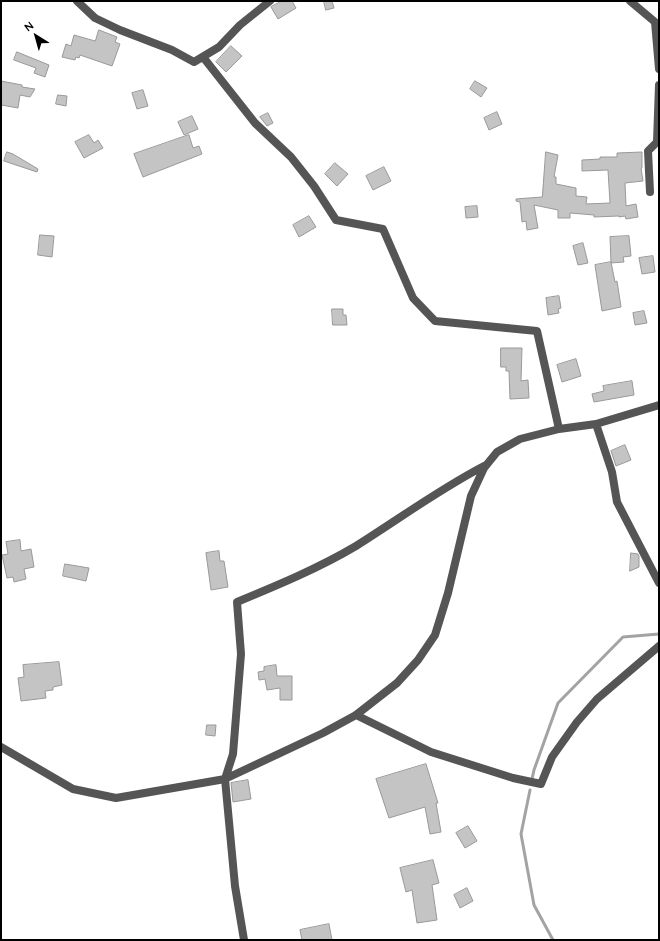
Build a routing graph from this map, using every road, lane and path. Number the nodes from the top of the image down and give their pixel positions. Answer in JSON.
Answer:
{"nodes":[{"id":1,"x":77,"y":1,"type":"edge"},
{"id":2,"x":270,"y":1,"type":"edge"},
{"id":3,"x":630,"y":1,"type":"edge"},
{"id":4,"x":203,"y":57,"type":"junction"},
{"id":5,"x":659,"y":69,"type":"edge"},
{"id":6,"x":659,"y":85,"type":"edge"},
{"id":7,"x":650,"y":192,"type":"dead end"},
{"id":8,"x":659,"y":405,"type":"edge"},
{"id":9,"x":596,"y":424,"type":"junction"},
{"id":10,"x":559,"y":429,"type":"junction"},
{"id":11,"x":487,"y":464,"type":"junction"},
{"id":12,"x":659,"y":583,"type":"edge"},
{"id":13,"x":659,"y":646,"type":"edge"},
{"id":14,"x":356,"y":715,"type":"junction"},
{"id":15,"x":1,"y":747,"type":"edge"},
{"id":16,"x":224,"y":779,"type":"junction"},
{"id":17,"x":244,"y":940,"type":"edge"}],
"edges":[{"from":1,"to":4,"type":"street"},
{"from":2,"to":4,"type":"street"},
{"from":3,"to":5,"type":"street"},
{"from":4,"to":10,"type":"street"},
{"from":6,"to":7,"type":"street"},
{"from":8,"to":9,"type":"street"},
{"from":9,"to":10,"type":"street"},
{"from":9,"to":12,"type":"street"},
{"from":10,"to":11,"type":"street"},
{"from":11,"to":14,"type":"street"},
{"from":11,"to":16,"type":"street"},
{"from":13,"to":14,"type":"street"},
{"from":14,"to":16,"type":"street"},
{"from":15,"to":16,"type":"street"},
{"from":16,"to":17,"type":"street"}]}
